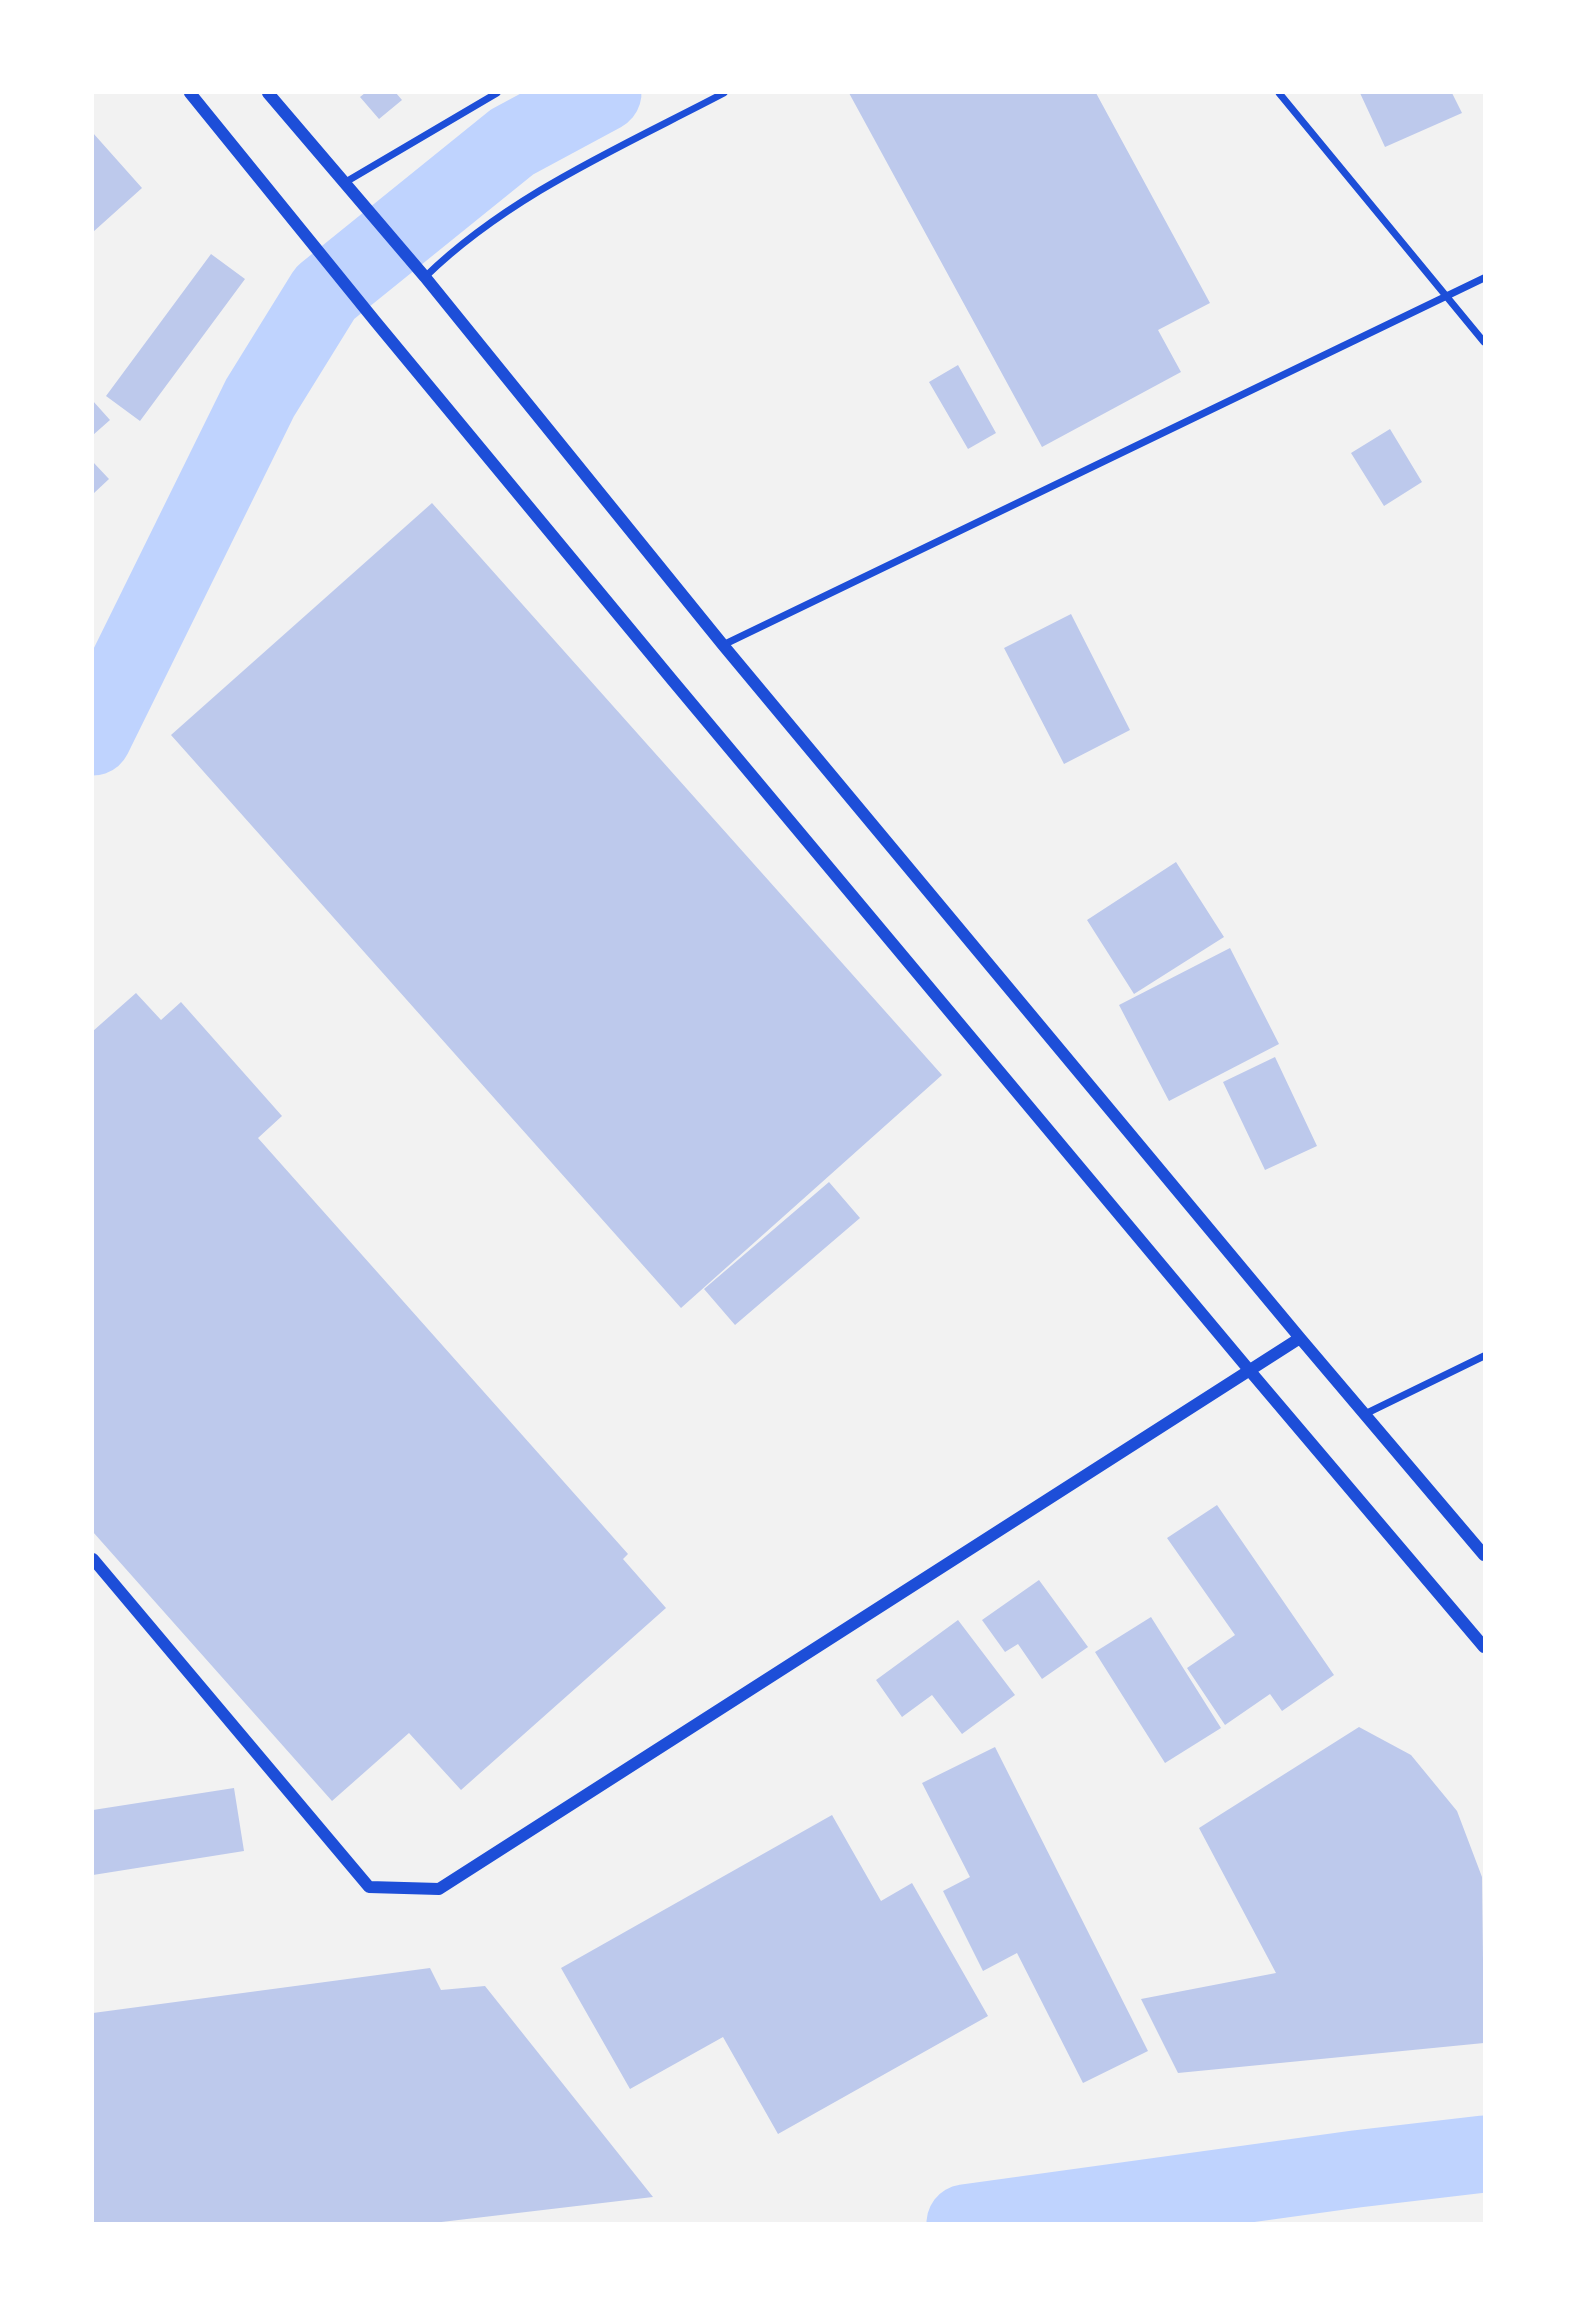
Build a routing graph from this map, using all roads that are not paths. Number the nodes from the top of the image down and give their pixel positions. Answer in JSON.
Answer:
{"nodes":[{"id":1,"x":190,"y":93,"type":"edge"},
{"id":2,"x":268,"y":93,"type":"edge"},
{"id":3,"x":497,"y":93,"type":"edge"},
{"id":4,"x":724,"y":93,"type":"edge"},
{"id":5,"x":1279,"y":93,"type":"edge"},
{"id":6,"x":344,"y":183,"type":"junction"},
{"id":7,"x":425,"y":277,"type":"junction"},
{"id":8,"x":1484,"y":278,"type":"edge"},
{"id":9,"x":1446,"y":296,"type":"junction"},
{"id":10,"x":1484,"y":342,"type":"edge"},
{"id":11,"x":723,"y":645,"type":"junction"},
{"id":12,"x":1300,"y":1338,"type":"junction"},
{"id":13,"x":1484,"y":1356,"type":"edge"},
{"id":14,"x":1250,"y":1371,"type":"junction"},
{"id":15,"x":1365,"y":1414,"type":"junction"},
{"id":16,"x":1484,"y":1555,"type":"edge"},
{"id":17,"x":93,"y":1559,"type":"edge"},
{"id":18,"x":1484,"y":1647,"type":"edge"}],
"edges":[{"from":1,"to":14,"type":"street"},
{"from":2,"to":6,"type":"street"},
{"from":3,"to":6,"type":"street"},
{"from":4,"to":7,"type":"street"},
{"from":5,"to":9,"type":"street"},
{"from":6,"to":7,"type":"street"},
{"from":7,"to":11,"type":"street"},
{"from":8,"to":9,"type":"street"},
{"from":9,"to":10,"type":"street"},
{"from":9,"to":11,"type":"street"},
{"from":11,"to":12,"type":"street"},
{"from":12,"to":14,"type":"street"},
{"from":12,"to":15,"type":"street"},
{"from":13,"to":15,"type":"street"},
{"from":14,"to":17,"type":"street"},
{"from":14,"to":18,"type":"street"},
{"from":15,"to":16,"type":"street"}]}
